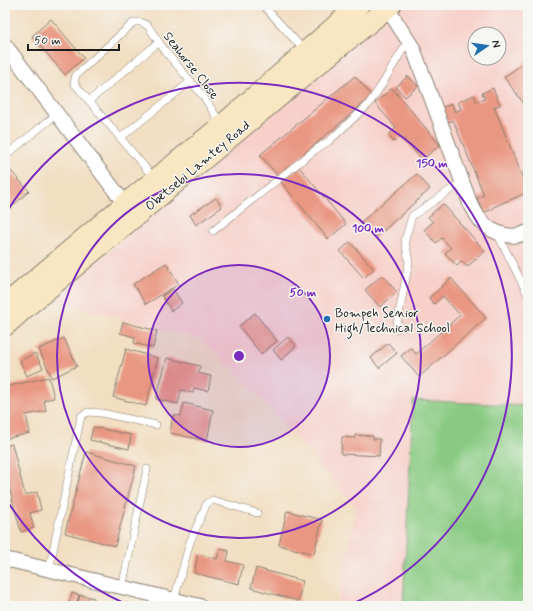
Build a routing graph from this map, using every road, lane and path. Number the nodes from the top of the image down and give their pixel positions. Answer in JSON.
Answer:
{"nodes":[{"id":1,"x":263,"y":5,"type":"edge"},
{"id":2,"x":359,"y":5,"type":"edge"},
{"id":3,"x":389,"y":7,"type":"edge"},
{"id":4,"x":408,"y":41,"type":"junction"},
{"id":5,"x":158,"y":42,"type":"junction"},
{"id":6,"x":5,"y":45,"type":"edge"},
{"id":7,"x":306,"y":52,"type":"junction"},
{"id":8,"x":191,"y":81,"type":"junction"},
{"id":9,"x":89,"y":101,"type":"junction"},
{"id":10,"x":57,"y":114,"type":"junction"},
{"id":11,"x":222,"y":125,"type":"junction"},
{"id":12,"x":120,"y":138,"type":"junction"},
{"id":13,"x":5,"y":156,"type":"edge"},
{"id":14,"x":155,"y":179,"type":"junction"},
{"id":15,"x":462,"y":182,"type":"junction"},
{"id":16,"x":124,"y":204,"type":"junction"},
{"id":17,"x":213,"y":231,"type":"dead end"},
{"id":18,"x":528,"y":232,"type":"edge"},
{"id":19,"x":497,"y":233,"type":"junction"},
{"id":20,"x":528,"y":294,"type":"edge"},
{"id":21,"x":7,"y":301,"type":"edge"},
{"id":22,"x":5,"y":326,"type":"edge"},
{"id":23,"x":396,"y":329,"type":"dead end"},
{"id":24,"x":156,"y":425,"type":"dead end"},
{"id":25,"x":147,"y":469,"type":"dead end"},
{"id":26,"x":257,"y":513,"type":"dead end"},
{"id":27,"x":5,"y":559,"type":"edge"},
{"id":28,"x":49,"y":570,"type":"junction"},
{"id":29,"x":122,"y":588,"type":"junction"},
{"id":30,"x":174,"y":600,"type":"junction"},
{"id":31,"x":200,"y":606,"type":"edge"}],
"edges":[{"from":1,"to":7,"type":"lane"},
{"from":2,"to":7,"type":"main road","name":"Obetsebi Lamtey Road"},
{"from":3,"to":4,"type":"street"},
{"from":3,"to":22,"type":"main road","name":"Obetsebi Lamtey Road"},
{"from":4,"to":15,"type":"street"},
{"from":4,"to":17,"type":"lane"},
{"from":5,"to":8,"type":"lane","name":"Seahorse Close"},
{"from":5,"to":9,"type":"lane"},
{"from":5,"to":9,"type":"lane","name":"Seahorse Close"},
{"from":6,"to":10,"type":"street"},
{"from":7,"to":11,"type":"main road","name":"Obetsebi Lamtey Road"},
{"from":8,"to":11,"type":"lane","name":"Seahorse Close"},
{"from":8,"to":12,"type":"lane"},
{"from":9,"to":12,"type":"lane"},
{"from":10,"to":13,"type":"lane"},
{"from":10,"to":16,"type":"street"},
{"from":11,"to":14,"type":"main road","name":"Obetsebi Lamtey Road"},
{"from":12,"to":14,"type":"lane"},
{"from":14,"to":16,"type":"main road","name":"Obetsebi Lamtey Road"},
{"from":15,"to":19,"type":"street"},
{"from":15,"to":23,"type":"lane"},
{"from":16,"to":21,"type":"main road","name":"Obetsebi Lamtey Road"},
{"from":18,"to":19,"type":"street"},
{"from":19,"to":20,"type":"lane"},
{"from":24,"to":28,"type":"lane"},
{"from":25,"to":29,"type":"lane"},
{"from":26,"to":30,"type":"lane"},
{"from":27,"to":28,"type":"street"},
{"from":28,"to":29,"type":"street"},
{"from":29,"to":30,"type":"street"},
{"from":30,"to":31,"type":"street"}]}
